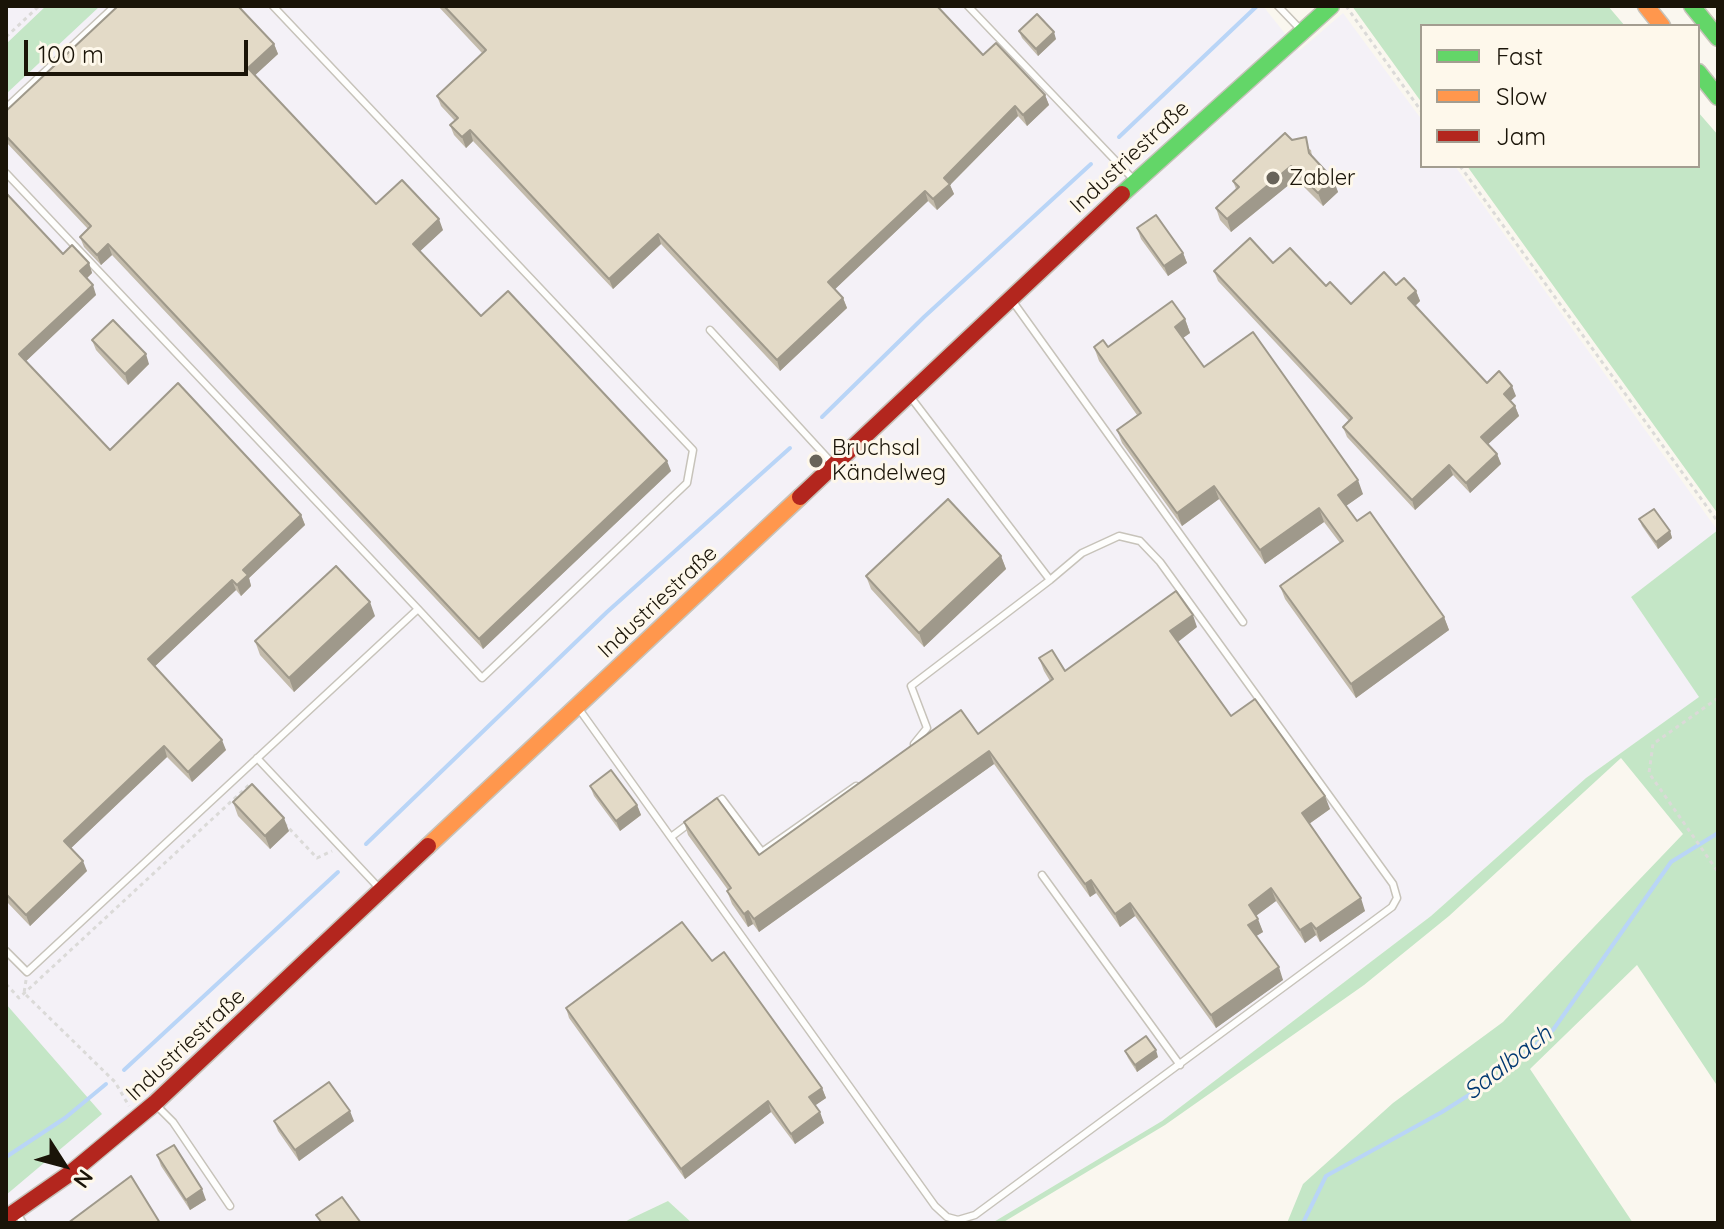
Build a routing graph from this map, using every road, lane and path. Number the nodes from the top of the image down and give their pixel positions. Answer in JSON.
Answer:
{"nodes":[{"id":1,"x":39,"y":6,"type":"edge"},
{"id":2,"x":115,"y":6,"type":"edge"},
{"id":3,"x":273,"y":6,"type":"edge"},
{"id":4,"x":968,"y":6,"type":"edge"},
{"id":5,"x":1278,"y":6,"type":"edge"},
{"id":6,"x":1331,"y":6,"type":"edge"},
{"id":7,"x":1346,"y":6,"type":"edge"},
{"id":8,"x":1646,"y":6,"type":"edge"},
{"id":9,"x":1692,"y":6,"type":"edge"},
{"id":10,"x":1660,"y":24,"type":"edge"},
{"id":11,"x":1302,"y":31,"type":"junction"},
{"id":12,"x":6,"y":37,"type":"edge"},
{"id":13,"x":1718,"y":38,"type":"edge"},
{"id":14,"x":1700,"y":74,"type":"edge"},
{"id":15,"x":1718,"y":97,"type":"edge"},
{"id":16,"x":6,"y":108,"type":"edge"},
{"id":17,"x":1420,"y":109,"type":"edge"},
{"id":18,"x":1461,"y":168,"type":"edge"},
{"id":19,"x":6,"y":173,"type":"edge"},
{"id":20,"x":1135,"y":182,"type":"junction"},
{"id":21,"x":1011,"y":299,"type":"junction"},
{"id":22,"x":710,"y":330,"type":"dead end"},
{"id":23,"x":909,"y":395,"type":"junction"},
{"id":24,"x":830,"y":461,"type":"junction"},
{"id":25,"x":1718,"y":522,"type":"edge"},
{"id":26,"x":1050,"y":580,"type":"junction"},
{"id":27,"x":418,"y":609,"type":"junction"},
{"id":28,"x":1243,"y":622,"type":"dead end"},
{"id":29,"x":1718,"y":698,"type":"edge"},
{"id":30,"x":578,"y":707,"type":"junction"},
{"id":31,"x":904,"y":751,"type":"edge"},
{"id":32,"x":257,"y":758,"type":"junction"},
{"id":33,"x":865,"y":779,"type":"edge"},
{"id":34,"x":259,"y":796,"type":"edge"},
{"id":35,"x":709,"y":809,"type":"edge"},
{"id":36,"x":280,"y":818,"type":"edge"},
{"id":37,"x":697,"y":818,"type":"edge"},
{"id":38,"x":671,"y":837,"type":"junction"},
{"id":39,"x":339,"y":844,"type":"junction"},
{"id":40,"x":1718,"y":872,"type":"edge"},
{"id":41,"x":1042,"y":875,"type":"dead end"},
{"id":42,"x":383,"y":892,"type":"junction"},
{"id":43,"x":6,"y":951,"type":"edge"},
{"id":44,"x":27,"y":972,"type":"junction"},
{"id":45,"x":6,"y":984,"type":"edge"},
{"id":46,"x":24,"y":993,"type":"junction"},
{"id":47,"x":1180,"y":1065,"type":"junction"},
{"id":48,"x":155,"y":1103,"type":"junction"},
{"id":49,"x":137,"y":1120,"type":"junction"},
{"id":50,"x":230,"y":1206,"type":"dead end"},
{"id":51,"x":15,"y":1218,"type":"edge"}],
"edges":[{"from":1,"to":12,"type":"path"},
{"from":2,"to":16,"type":"lane"},
{"from":3,"to":27,"type":"lane"},
{"from":4,"to":20,"type":"lane"},
{"from":5,"to":11,"type":"lane"},
{"from":6,"to":11,"type":"main road","name":"Industriestraße"},
{"from":7,"to":17,"type":"path"},
{"from":8,"to":10,"type":"main road"},
{"from":9,"to":13,"type":"main road"},
{"from":11,"to":20,"type":"main road","name":"Industriestraße"},
{"from":14,"to":15,"type":"main road"},
{"from":18,"to":25,"type":"path"},
{"from":19,"to":27,"type":"lane"},
{"from":20,"to":21,"type":"main road","name":"Industriestraße"},
{"from":21,"to":23,"type":"main road","name":"Industriestraße"},
{"from":21,"to":28,"type":"lane"},
{"from":22,"to":24,"type":"lane"},
{"from":23,"to":24,"type":"main road","name":"Industriestraße"},
{"from":23,"to":26,"type":"lane"},
{"from":24,"to":30,"type":"main road","name":"Industriestraße"},
{"from":26,"to":31,"type":"lane"},
{"from":26,"to":47,"type":"lane"},
{"from":27,"to":32,"type":"lane"},
{"from":29,"to":40,"type":"path"},
{"from":30,"to":38,"type":"lane"},
{"from":30,"to":42,"type":"main road","name":"Industriestraße"},
{"from":32,"to":39,"type":"lane"},
{"from":32,"to":44,"type":"lane"},
{"from":33,"to":35,"type":"lane"},
{"from":34,"to":46,"type":"path"},
{"from":36,"to":39,"type":"path"},
{"from":37,"to":38,"type":"lane"},
{"from":38,"to":47,"type":"lane"},
{"from":39,"to":42,"type":"lane"},
{"from":41,"to":47,"type":"lane"},
{"from":42,"to":48,"type":"main road","name":"Industriestraße"},
{"from":43,"to":44,"type":"lane"},
{"from":44,"to":46,"type":"path"},
{"from":45,"to":46,"type":"path"},
{"from":46,"to":49,"type":"path"},
{"from":48,"to":49,"type":"main road","name":"Industriestraße"},
{"from":48,"to":50,"type":"lane"},
{"from":49,"to":51,"type":"main road","name":"Industriestraße"}]}
